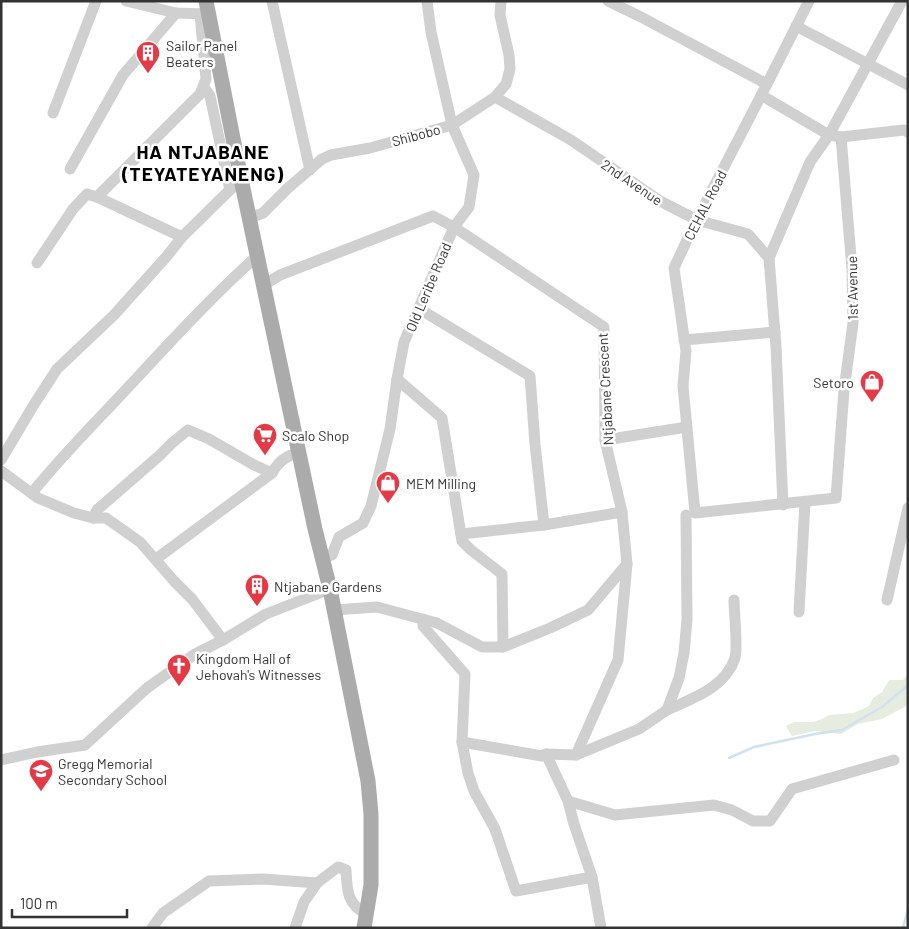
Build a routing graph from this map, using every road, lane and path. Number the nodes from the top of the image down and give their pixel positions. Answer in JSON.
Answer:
{"nodes":[{"id":1,"x":96,"y":1,"type":"edge"},
{"id":2,"x":126,"y":1,"type":"edge"},
{"id":3,"x":272,"y":1,"type":"edge"},
{"id":4,"x":427,"y":1,"type":"edge"},
{"id":5,"x":501,"y":1,"type":"edge"},
{"id":6,"x":608,"y":1,"type":"edge"},
{"id":7,"x":809,"y":1,"type":"edge"},
{"id":8,"x":905,"y":2,"type":"edge"},
{"id":9,"x":205,"y":10,"type":"edge"},
{"id":10,"x":176,"y":14,"type":"junction"},
{"id":11,"x":796,"y":26,"type":"junction"},
{"id":12,"x":868,"y":64,"type":"junction"},
{"id":13,"x":767,"y":84,"type":"junction"},
{"id":14,"x":908,"y":85,"type":"edge"},
{"id":15,"x":204,"y":87,"type":"junction"},
{"id":16,"x":761,"y":96,"type":"junction"},
{"id":17,"x":495,"y":97,"type":"junction"},
{"id":18,"x":53,"y":112,"type":"dead end"},
{"id":19,"x":452,"y":125,"type":"junction"},
{"id":20,"x":908,"y":132,"type":"edge"},
{"id":21,"x":829,"y":135,"type":"junction"},
{"id":22,"x":841,"y":137,"type":"junction"},
{"id":23,"x":70,"y":168,"type":"dead end"},
{"id":24,"x":310,"y":170,"type":"junction"},
{"id":25,"x":241,"y":179,"type":"junction"},
{"id":26,"x":230,"y":190,"type":"junction"},
{"id":27,"x":96,"y":196,"type":"junction"},
{"id":28,"x":250,"y":218,"type":"junction"},
{"id":29,"x":697,"y":220,"type":"junction"},
{"id":30,"x":454,"y":227,"type":"junction"},
{"id":31,"x":182,"y":237,"type":"junction"},
{"id":32,"x":257,"y":256,"type":"junction"},
{"id":33,"x":769,"y":258,"type":"junction"},
{"id":34,"x":37,"y":263,"type":"dead end"},
{"id":35,"x":264,"y":285,"type":"junction"},
{"id":36,"x":418,"y":308,"type":"junction"},
{"id":37,"x":775,"y":332,"type":"junction"},
{"id":38,"x":684,"y":340,"type":"junction"},
{"id":39,"x":397,"y":379,"type":"junction"},
{"id":40,"x":687,"y":427,"type":"junction"},
{"id":41,"x":605,"y":440,"type":"junction"},
{"id":42,"x":299,"y":453,"type":"junction"},
{"id":43,"x":1,"y":460,"type":"edge"},
{"id":44,"x":1,"y":471,"type":"edge"},
{"id":45,"x":272,"y":473,"type":"junction"},
{"id":46,"x":32,"y":492,"type":"junction"},
{"id":47,"x":805,"y":502,"type":"junction"},
{"id":48,"x":782,"y":504,"type":"junction"},
{"id":49,"x":908,"y":508,"type":"edge"},
{"id":50,"x":622,"y":512,"type":"junction"},
{"id":51,"x":691,"y":514,"type":"junction"},
{"id":52,"x":93,"y":518,"type":"junction"},
{"id":53,"x":544,"y":525,"type":"junction"},
{"id":54,"x":461,"y":534,"type":"junction"},
{"id":55,"x":322,"y":558,"type":"junction"},
{"id":56,"x":156,"y":559,"type":"junction"},
{"id":57,"x":627,"y":564,"type":"junction"},
{"id":58,"x":330,"y":589,"type":"junction"},
{"id":59,"x":734,"y":600,"type":"dead end"},
{"id":60,"x":887,"y":600,"type":"dead end"},
{"id":61,"x":334,"y":610,"type":"junction"},
{"id":62,"x":799,"y":612,"type":"dead end"},
{"id":63,"x":423,"y":619,"type":"junction"},
{"id":64,"x":223,"y":640,"type":"junction"},
{"id":65,"x":503,"y":647,"type":"junction"},
{"id":66,"x":667,"y":710,"type":"junction"},
{"id":67,"x":462,"y":742,"type":"junction"},
{"id":68,"x":546,"y":754,"type":"junction"},
{"id":69,"x":576,"y":755,"type":"junction"},
{"id":70,"x":1,"y":760,"type":"edge"},
{"id":71,"x":894,"y":760,"type":"dead end"},
{"id":72,"x":568,"y":801,"type":"junction"},
{"id":73,"x":592,"y":877,"type":"junction"},
{"id":74,"x":317,"y":883,"type":"junction"},
{"id":75,"x":366,"y":921,"type":"edge"},
{"id":76,"x":152,"y":928,"type":"edge"},
{"id":77,"x":295,"y":928,"type":"edge"},
{"id":78,"x":601,"y":928,"type":"edge"}],
"edges":[{"from":1,"to":18,"type":"street"},
{"from":2,"to":10,"type":"street"},
{"from":3,"to":24,"type":"street"},
{"from":4,"to":19,"type":"street","name":"Old Leribe Road"},
{"from":5,"to":17,"type":"street","name":"Shibobo"},
{"from":6,"to":13,"type":"street"},
{"from":7,"to":11,"type":"street"},
{"from":8,"to":12,"type":"street"},
{"from":9,"to":10,"type":"street"},
{"from":9,"to":15,"type":"street"},
{"from":9,"to":25,"type":"main road"},
{"from":10,"to":23,"type":"street"},
{"from":11,"to":12,"type":"street"},
{"from":11,"to":13,"type":"street"},
{"from":12,"to":14,"type":"street"},
{"from":12,"to":21,"type":"street"},
{"from":13,"to":16,"type":"street","name":"CEHAL Road"},
{"from":15,"to":26,"type":"street"},
{"from":15,"to":27,"type":"street"},
{"from":16,"to":21,"type":"street"},
{"from":16,"to":29,"type":"street","name":"CEHAL Road"},
{"from":17,"to":19,"type":"street","name":"Shibobo"},
{"from":17,"to":29,"type":"street","name":"2nd Avenue"},
{"from":19,"to":24,"type":"street","name":"Shibobo"},
{"from":19,"to":30,"type":"street","name":"Old Leribe Road"},
{"from":20,"to":22,"type":"street"},
{"from":21,"to":22,"type":"street"},
{"from":21,"to":33,"type":"street"},
{"from":22,"to":47,"type":"street","name":"1st Avenue"},
{"from":24,"to":28,"type":"street","name":"Shibobo"},
{"from":25,"to":26,"type":"street"},
{"from":25,"to":28,"type":"main road"},
{"from":26,"to":31,"type":"street"},
{"from":27,"to":31,"type":"street"},
{"from":27,"to":34,"type":"street"},
{"from":28,"to":32,"type":"main road"},
{"from":29,"to":33,"type":"street","name":"2nd Avenue"},
{"from":29,"to":38,"type":"street","name":"CEHAL Road"},
{"from":30,"to":35,"type":"street","name":"Ntjabane Crescent"},
{"from":30,"to":36,"type":"street","name":"Old Leribe Road"},
{"from":30,"to":41,"type":"street","name":"Ntjabane Crescent"},
{"from":31,"to":43,"type":"street"},
{"from":32,"to":35,"type":"main road"},
{"from":32,"to":46,"type":"street"},
{"from":33,"to":37,"type":"street"},
{"from":35,"to":42,"type":"main road"},
{"from":36,"to":39,"type":"street","name":"Old Leribe Road"},
{"from":36,"to":53,"type":"street"},
{"from":37,"to":38,"type":"street"},
{"from":37,"to":48,"type":"street"},
{"from":38,"to":40,"type":"street","name":"CEHAL Road"},
{"from":39,"to":54,"type":"street"},
{"from":39,"to":55,"type":"street","name":"Old Leribe Road"},
{"from":40,"to":41,"type":"street"},
{"from":40,"to":51,"type":"street","name":"CEHAL Road"},
{"from":41,"to":50,"type":"street","name":"Ntjabane Crescent"},
{"from":42,"to":45,"type":"street"},
{"from":42,"to":55,"type":"main road"},
{"from":44,"to":46,"type":"street"},
{"from":45,"to":52,"type":"street"},
{"from":45,"to":56,"type":"street"},
{"from":46,"to":52,"type":"street"},
{"from":47,"to":48,"type":"street","name":"1st Avenue"},
{"from":47,"to":62,"type":"street"},
{"from":48,"to":51,"type":"street","name":"1st Avenue"},
{"from":49,"to":60,"type":"street"},
{"from":50,"to":53,"type":"street"},
{"from":50,"to":57,"type":"street","name":"Ntjabane Crescent"},
{"from":51,"to":66,"type":"street","name":"CEHAL Road"},
{"from":52,"to":56,"type":"street"},
{"from":53,"to":54,"type":"street"},
{"from":54,"to":65,"type":"street"},
{"from":55,"to":58,"type":"main road"},
{"from":56,"to":64,"type":"street"},
{"from":57,"to":65,"type":"street"},
{"from":57,"to":69,"type":"street","name":"Ntjabane Crescent"},
{"from":58,"to":61,"type":"main road"},
{"from":58,"to":64,"type":"street"},
{"from":59,"to":66,"type":"street"},
{"from":61,"to":63,"type":"street"},
{"from":61,"to":75,"type":"main road"},
{"from":63,"to":65,"type":"street"},
{"from":63,"to":67,"type":"street"},
{"from":64,"to":70,"type":"street"},
{"from":66,"to":69,"type":"street"},
{"from":67,"to":68,"type":"street"},
{"from":67,"to":73,"type":"street"},
{"from":68,"to":69,"type":"street"},
{"from":68,"to":72,"type":"street"},
{"from":71,"to":72,"type":"street"},
{"from":72,"to":73,"type":"street"},
{"from":73,"to":78,"type":"street"},
{"from":74,"to":75,"type":"street"},
{"from":74,"to":76,"type":"street"},
{"from":74,"to":77,"type":"street"}]}
